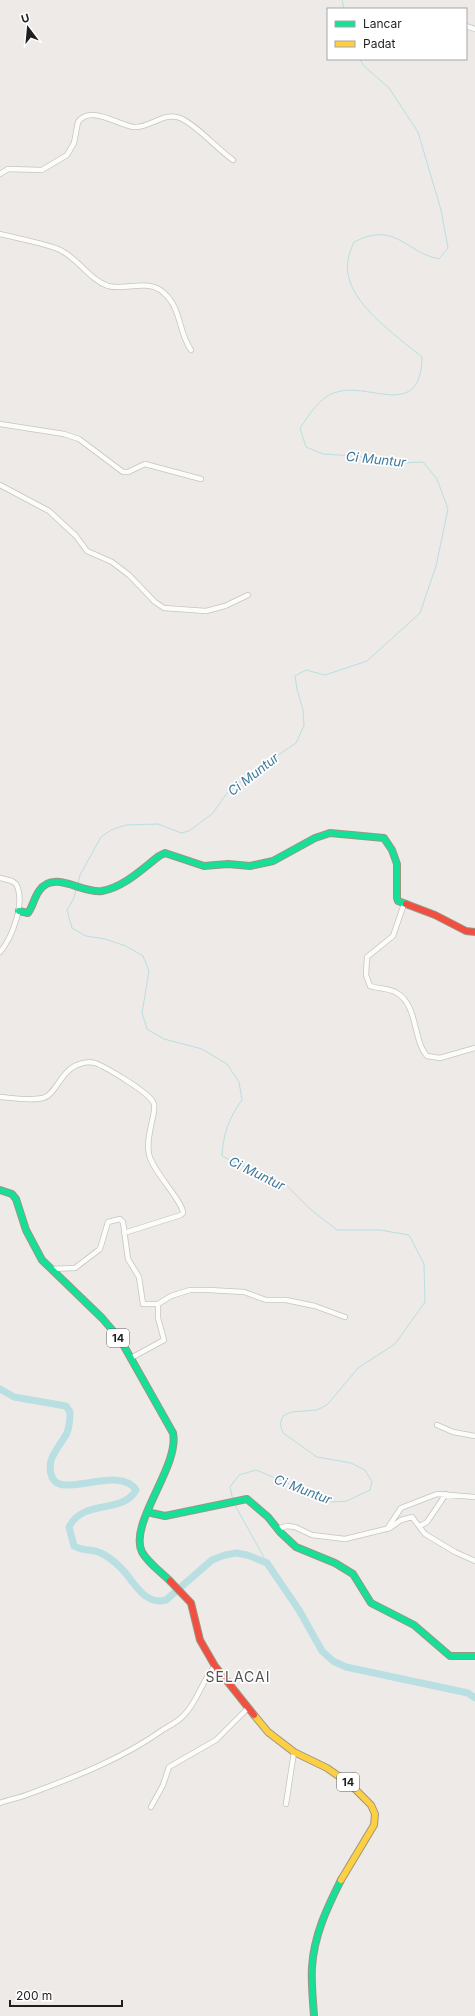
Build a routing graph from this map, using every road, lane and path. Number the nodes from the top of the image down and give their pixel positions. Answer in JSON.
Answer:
{"nodes":[{"id":1,"x":233,"y":160,"type":"dead end"},
{"id":2,"x":0,"y":174,"type":"edge"},
{"id":3,"x":0,"y":234,"type":"edge"},
{"id":4,"x":191,"y":350,"type":"dead end"},
{"id":5,"x":0,"y":424,"type":"edge"},
{"id":6,"x":201,"y":479,"type":"dead end"},
{"id":7,"x":0,"y":485,"type":"edge"},
{"id":8,"x":248,"y":595,"type":"dead end"},
{"id":9,"x":0,"y":878,"type":"edge"},
{"id":10,"x":404,"y":904,"type":"junction"},
{"id":11,"x":19,"y":911,"type":"junction"},
{"id":12,"x":475,"y":932,"type":"edge"},
{"id":13,"x":0,"y":952,"type":"edge"},
{"id":14,"x":475,"y":1048,"type":"edge"},
{"id":15,"x":0,"y":1097,"type":"edge"},
{"id":16,"x":0,"y":1190,"type":"edge"},
{"id":17,"x":124,"y":1233,"type":"junction"},
{"id":18,"x":50,"y":1269,"type":"junction"},
{"id":19,"x":158,"y":1304,"type":"junction"},
{"id":20,"x":345,"y":1318,"type":"dead end"},
{"id":21,"x":131,"y":1358,"type":"junction"},
{"id":22,"x":437,"y":1425,"type":"dead end"},
{"id":23,"x":475,"y":1436,"type":"edge"},
{"id":24,"x":446,"y":1494,"type":"junction"},
{"id":25,"x":475,"y":1497,"type":"edge"},
{"id":26,"x":147,"y":1512,"type":"junction"},
{"id":27,"x":420,"y":1526,"type":"junction"},
{"id":28,"x":277,"y":1529,"type":"junction"},
{"id":29,"x":387,"y":1529,"type":"junction"},
{"id":30,"x":475,"y":1561,"type":"edge"},
{"id":31,"x":475,"y":1656,"type":"edge"},
{"id":32,"x":215,"y":1666,"type":"junction"},
{"id":33,"x":248,"y":1708,"type":"junction"},
{"id":34,"x":294,"y":1752,"type":"junction"},
{"id":35,"x":0,"y":1803,"type":"edge"},
{"id":36,"x":286,"y":1804,"type":"dead end"},
{"id":37,"x":151,"y":1807,"type":"dead end"},
{"id":38,"x":314,"y":2016,"type":"edge"}],
"edges":[{"from":1,"to":2,"type":"street"},
{"from":3,"to":4,"type":"street"},
{"from":5,"to":6,"type":"street"},
{"from":7,"to":8,"type":"street"},
{"from":9,"to":11,"type":"street"},
{"from":10,"to":11,"type":"main road"},
{"from":10,"to":12,"type":"main road"},
{"from":10,"to":14,"type":"street"},
{"from":11,"to":13,"type":"street"},
{"from":15,"to":17,"type":"street"},
{"from":16,"to":18,"type":"main road","number":"14"},
{"from":17,"to":18,"type":"street"},
{"from":17,"to":19,"type":"street"},
{"from":18,"to":21,"type":"main road","number":"14"},
{"from":19,"to":20,"type":"street"},
{"from":19,"to":21,"type":"street"},
{"from":21,"to":26,"type":"main road","number":"14"},
{"from":22,"to":23,"type":"street"},
{"from":24,"to":25,"type":"street"},
{"from":24,"to":27,"type":"street"},
{"from":24,"to":29,"type":"street"},
{"from":26,"to":28,"type":"main road"},
{"from":26,"to":32,"type":"main road","number":"14"},
{"from":27,"to":29,"type":"street"},
{"from":27,"to":30,"type":"street"},
{"from":28,"to":29,"type":"street"},
{"from":28,"to":31,"type":"main road"},
{"from":32,"to":33,"type":"main road","number":"14"},
{"from":32,"to":35,"type":"street"},
{"from":33,"to":34,"type":"main road","number":"14"},
{"from":33,"to":37,"type":"street"},
{"from":34,"to":36,"type":"street"},
{"from":34,"to":38,"type":"main road","number":"14"}]}
